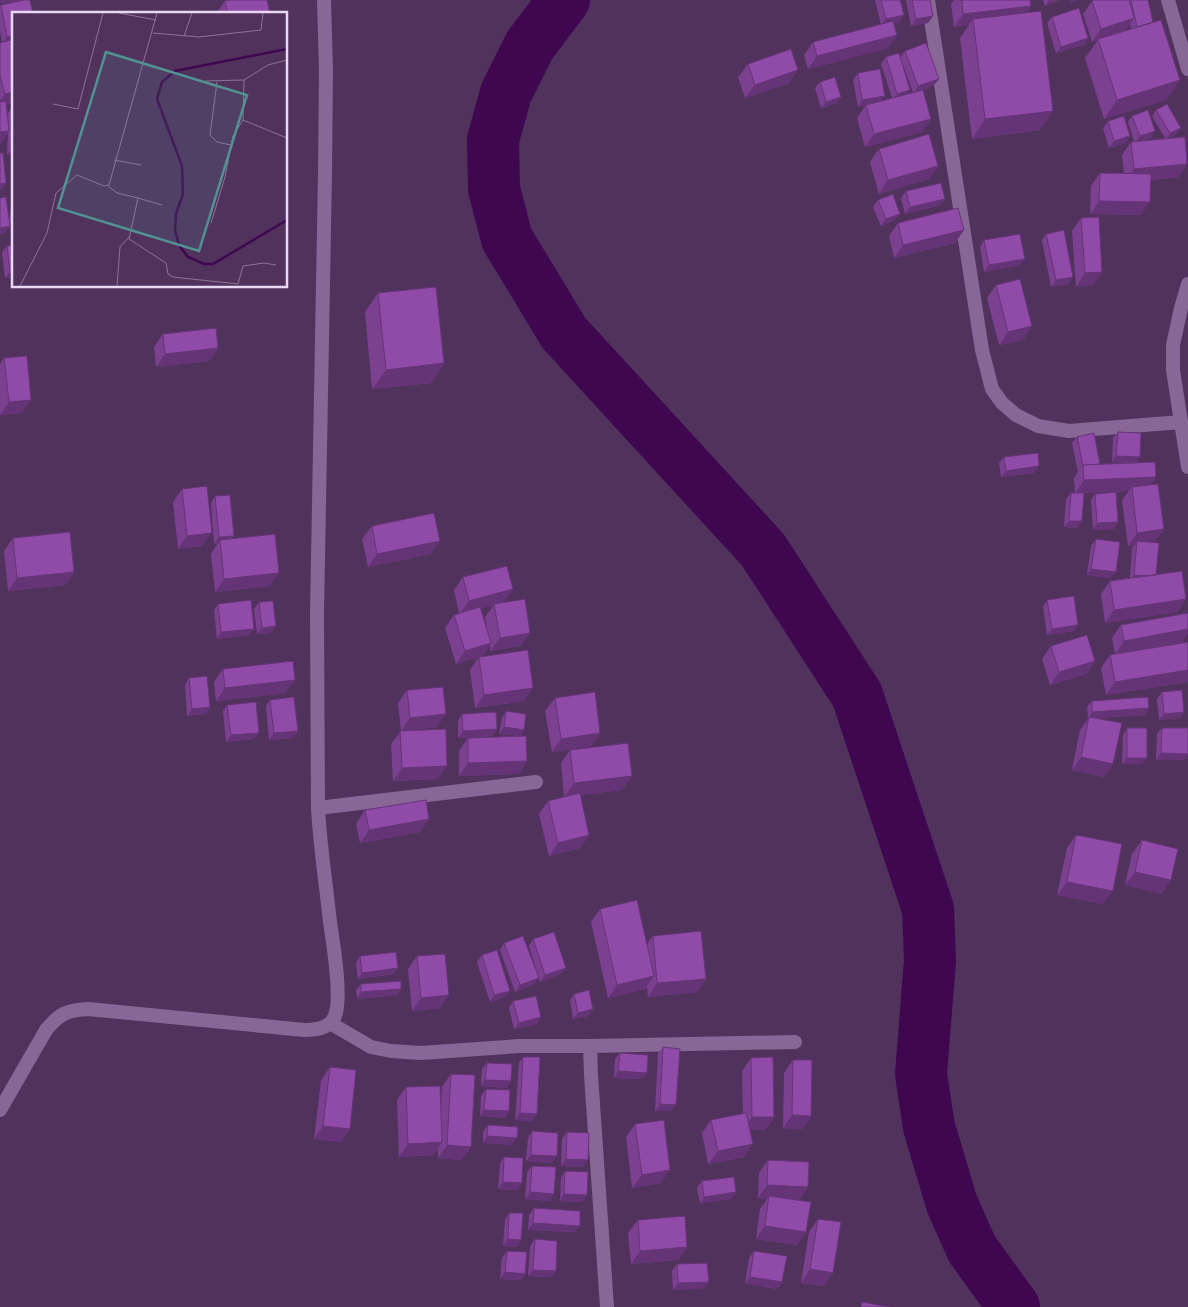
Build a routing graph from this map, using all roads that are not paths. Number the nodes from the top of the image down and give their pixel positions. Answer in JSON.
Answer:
{"nodes":[{"id":1,"x":324,"y":0,"type":"edge"},
{"id":2,"x":928,"y":0,"type":"edge"},
{"id":3,"x":1168,"y":0,"type":"edge"},
{"id":4,"x":1188,"y":68,"type":"edge"},
{"id":5,"x":1188,"y":284,"type":"edge"},
{"id":6,"x":1181,"y":422,"type":"junction"},
{"id":7,"x":1188,"y":467,"type":"edge"},
{"id":8,"x":536,"y":782,"type":"dead end"},
{"id":9,"x":318,"y":808,"type":"junction"},
{"id":10,"x":330,"y":1023,"type":"junction"},
{"id":11,"x":795,"y":1042,"type":"dead end"},
{"id":12,"x":590,"y":1046,"type":"junction"},
{"id":13,"x":0,"y":1110,"type":"edge"},
{"id":14,"x":607,"y":1307,"type":"edge"}],
"edges":[{"from":1,"to":9,"type":"street"},
{"from":2,"to":6,"type":"street"},
{"from":3,"to":4,"type":"street"},
{"from":5,"to":6,"type":"street"},
{"from":6,"to":7,"type":"street"},
{"from":8,"to":9,"type":"street"},
{"from":9,"to":10,"type":"street"},
{"from":10,"to":12,"type":"street"},
{"from":10,"to":13,"type":"street"},
{"from":11,"to":12,"type":"street"},
{"from":12,"to":14,"type":"street"}]}
